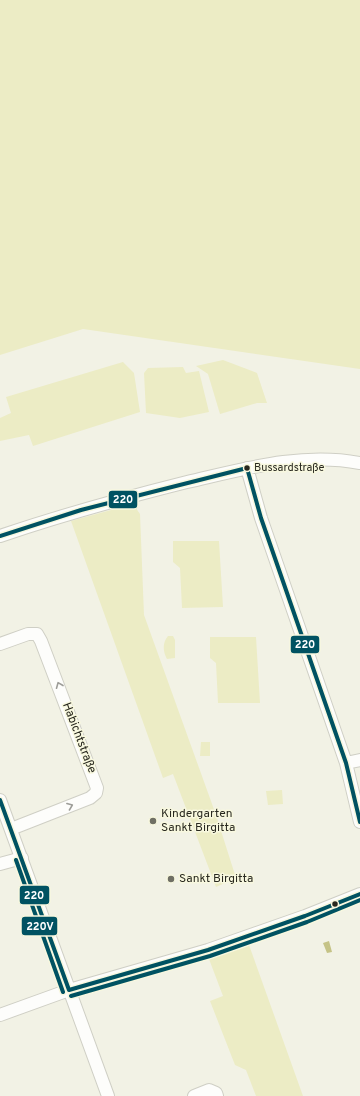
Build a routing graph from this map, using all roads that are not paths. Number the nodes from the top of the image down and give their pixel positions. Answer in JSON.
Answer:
{"nodes":[{"id":1,"x":360,"y":463,"type":"edge"},
{"id":2,"x":247,"y":468,"type":"junction"},
{"id":3,"x":0,"y":536,"type":"edge"},
{"id":4,"x":0,"y":644,"type":"edge"},
{"id":5,"x":360,"y":760,"type":"edge"},
{"id":6,"x":346,"y":763,"type":"junction"},
{"id":7,"x":0,"y":800,"type":"edge"},
{"id":8,"x":360,"y":822,"type":"edge"},
{"id":9,"x":11,"y":829,"type":"junction"},
{"id":10,"x":22,"y":858,"type":"junction"},
{"id":11,"x":0,"y":864,"type":"edge"},
{"id":12,"x":360,"y":894,"type":"edge"},
{"id":13,"x":69,"y":990,"type":"junction"},
{"id":14,"x":0,"y":1015,"type":"edge"},
{"id":15,"x":108,"y":1096,"type":"edge"},
{"id":16,"x":194,"y":1096,"type":"edge"},
{"id":17,"x":217,"y":1096,"type":"edge"}],
"edges":[{"from":1,"to":2,"type":"street"},
{"from":2,"to":3,"type":"street"},
{"from":2,"to":6,"type":"street"},
{"from":9,"to":4,"type":"street","name":"Habichtstraße","one_way":true},
{"from":5,"to":6,"type":"street"},
{"from":6,"to":8,"type":"street"},
{"from":7,"to":9,"type":"street"},
{"from":9,"to":10,"type":"street"},
{"from":10,"to":11,"type":"street"},
{"from":10,"to":13,"type":"street"},
{"from":12,"to":13,"type":"street"},
{"from":13,"to":14,"type":"street"},
{"from":13,"to":15,"type":"street"},
{"from":16,"to":17,"type":"street"}]}
